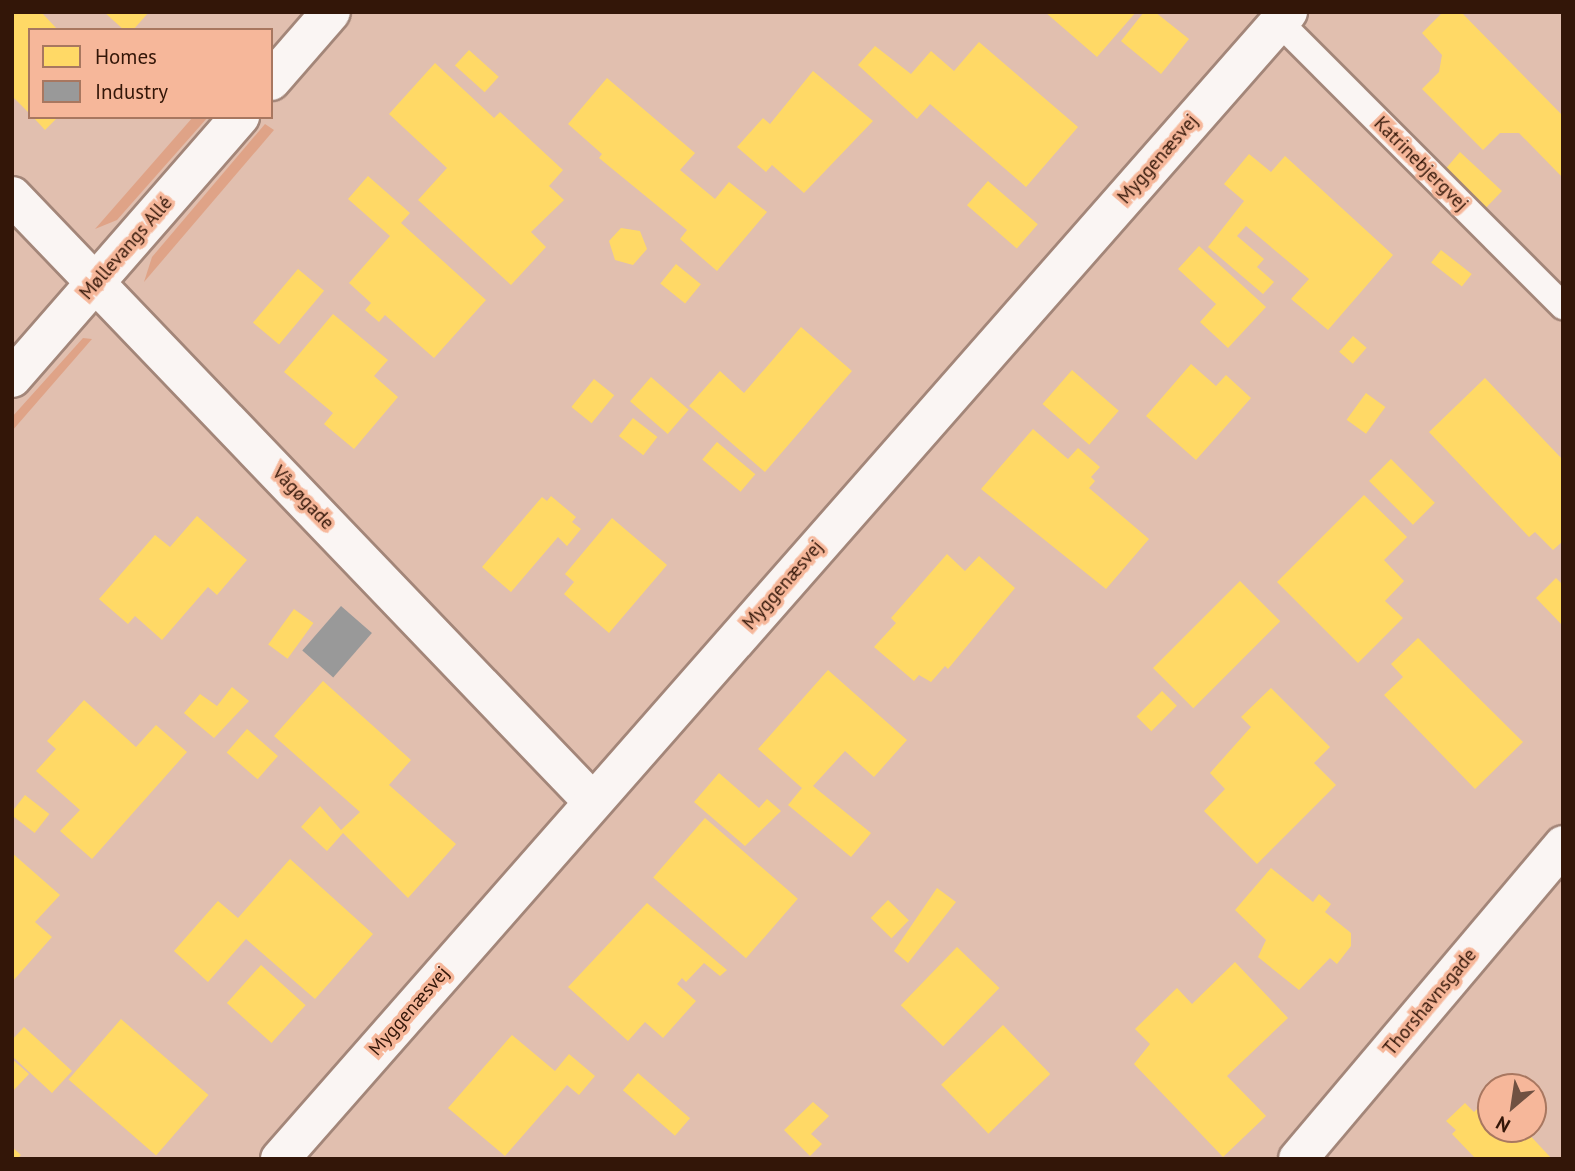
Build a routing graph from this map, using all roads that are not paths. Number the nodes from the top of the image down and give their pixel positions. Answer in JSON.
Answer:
{"nodes":[{"id":1,"x":331,"y":12,"type":"edge"},
{"id":2,"x":1283,"y":17,"type":"edge"},
{"id":3,"x":273,"y":79,"type":"edge"},
{"id":4,"x":238,"y":119,"type":"edge"},
{"id":5,"x":12,"y":196,"type":"edge"},
{"id":6,"x":97,"y":282,"type":"junction"},
{"id":7,"x":1563,"y":306,"type":"edge"},
{"id":8,"x":12,"y":378,"type":"edge"},
{"id":9,"x":592,"y":801,"type":"junction"},
{"id":10,"x":1563,"y":845,"type":"edge"},
{"id":11,"x":280,"y":1159,"type":"edge"},
{"id":12,"x":1298,"y":1159,"type":"edge"}],
"edges":[{"from":1,"to":3,"type":"street"},
{"from":2,"to":7,"type":"lane","name":"Katrinebjergvej"},
{"from":2,"to":9,"type":"street","name":"Myggenæsvej"},
{"from":4,"to":6,"type":"street","name":"Møllevangs Allé"},
{"from":5,"to":6,"type":"street","name":"Vågøgade"},
{"from":6,"to":8,"type":"street","name":"Møllevangs Allé"},
{"from":6,"to":9,"type":"street","name":"Vågøgade"},
{"from":9,"to":11,"type":"street","name":"Myggenæsvej"},
{"from":10,"to":12,"type":"street","name":"Thorshavnsgade"}]}
